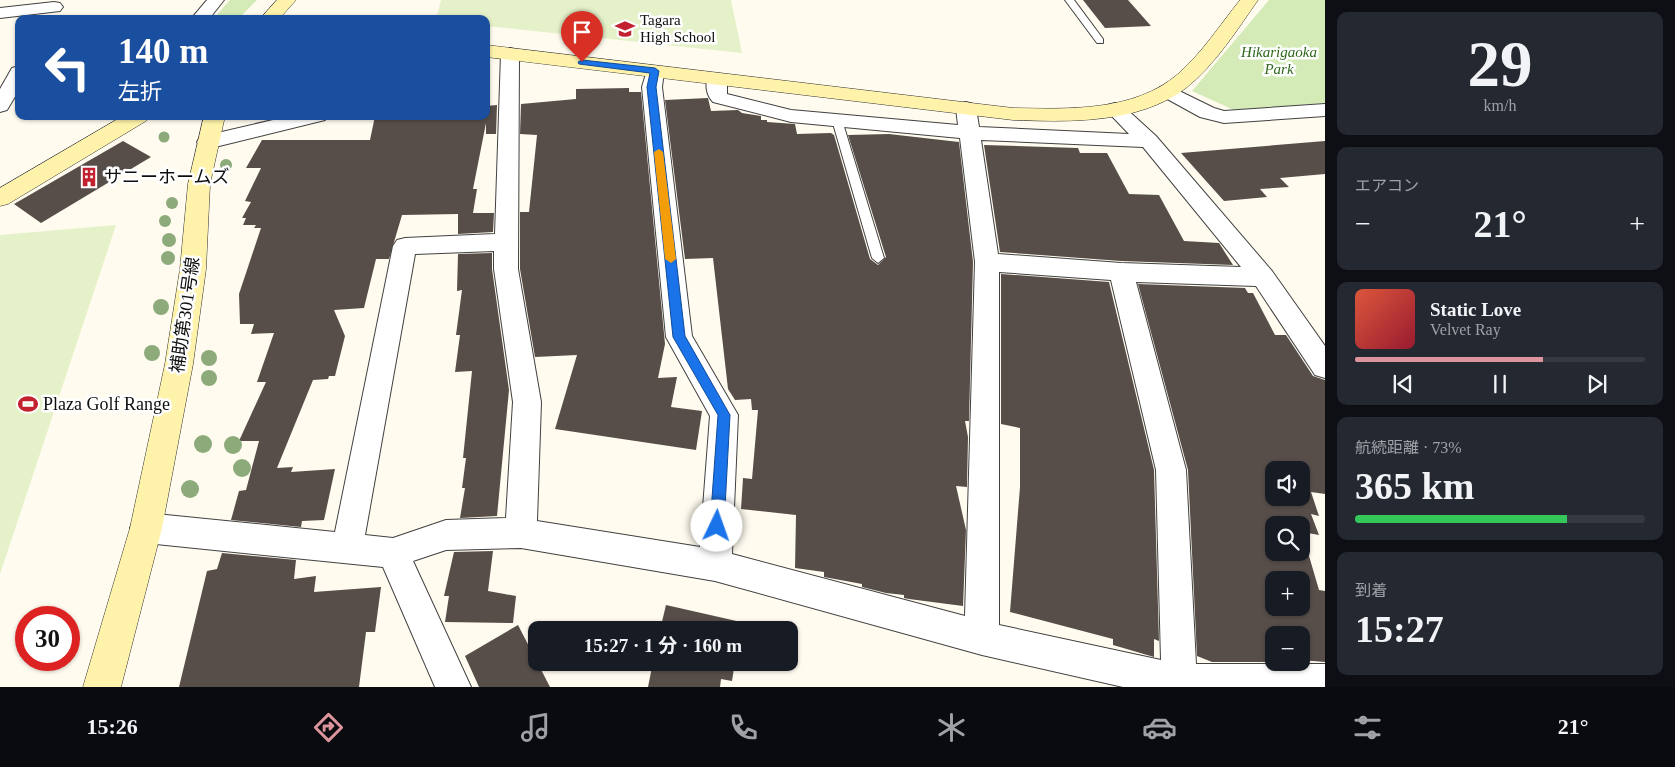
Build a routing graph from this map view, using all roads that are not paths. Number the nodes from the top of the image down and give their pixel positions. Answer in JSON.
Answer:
{"nodes":[{"id":1,"x":216,"y":0,"type":"edge"},
{"id":2,"x":287,"y":0,"type":"edge"},
{"id":3,"x":1069,"y":0,"type":"edge"},
{"id":4,"x":1249,"y":0,"type":"edge"},
{"id":5,"x":53,"y":8,"type":"edge"},
{"id":6,"x":0,"y":13,"type":"edge"},
{"id":7,"x":203,"y":15,"type":"edge"},
{"id":8,"x":273,"y":15,"type":"edge"},
{"id":9,"x":1100,"y":41,"type":"dead end"},
{"id":10,"x":498,"y":52,"type":"edge"},
{"id":11,"x":15,"y":64,"type":"edge"},
{"id":12,"x":0,"y":66,"type":"edge"},
{"id":13,"x":655,"y":71,"type":"junction"},
{"id":14,"x":717,"y":78,"type":"junction"},
{"id":15,"x":15,"y":79,"type":"edge"},
{"id":16,"x":1167,"y":91,"type":"junction"},
{"id":17,"x":0,"y":106,"type":"edge"},
{"id":18,"x":1115,"y":109,"type":"junction"},
{"id":19,"x":1325,"y":110,"type":"edge"},
{"id":20,"x":132,"y":120,"type":"edge"},
{"id":21,"x":285,"y":120,"type":"edge"},
{"id":22,"x":837,"y":120,"type":"junction"},
{"id":23,"x":968,"y":120,"type":"junction"},
{"id":24,"x":211,"y":129,"type":"edge"},
{"id":25,"x":1149,"y":141,"type":"junction"},
{"id":26,"x":0,"y":198,"type":"edge"},
{"id":27,"x":507,"y":242,"type":"junction"},
{"id":28,"x":878,"y":258,"type":"dead end"},
{"id":29,"x":987,"y":262,"type":"junction"},
{"id":30,"x":1121,"y":272,"type":"junction"},
{"id":31,"x":1263,"y":278,"type":"junction"},
{"id":32,"x":1325,"y":367,"type":"edge"},
{"id":33,"x":146,"y":528,"type":"junction"},
{"id":34,"x":521,"y":533,"type":"junction"},
{"id":35,"x":348,"y":549,"type":"junction"},
{"id":36,"x":393,"y":553,"type":"junction"},
{"id":37,"x":715,"y":565,"type":"junction"},
{"id":38,"x":982,"y":638,"type":"junction"},
{"id":39,"x":1325,"y":682,"type":"edge"},
{"id":40,"x":1179,"y":685,"type":"edge"},
{"id":41,"x":102,"y":687,"type":"edge"},
{"id":42,"x":454,"y":687,"type":"edge"}],
"edges":[{"from":1,"to":7,"type":"street"},
{"from":2,"to":8,"type":"street"},
{"from":3,"to":9,"type":"lane"},
{"from":4,"to":16,"type":"street"},
{"from":5,"to":6,"type":"street"},
{"from":10,"to":13,"type":"street"},
{"from":10,"to":27,"type":"street"},
{"from":11,"to":12,"type":"street"},
{"from":13,"to":14,"type":"street"},
{"from":13,"to":37,"type":"street"},
{"from":14,"to":22,"type":"street"},
{"from":14,"to":23,"type":"street"},
{"from":15,"to":17,"type":"street"},
{"from":16,"to":18,"type":"street"},
{"from":16,"to":19,"type":"street"},
{"from":18,"to":23,"type":"street"},
{"from":18,"to":25,"type":"street"},
{"from":20,"to":26,"type":"street"},
{"from":21,"to":24,"type":"street"},
{"from":22,"to":23,"type":"street"},
{"from":22,"to":28,"type":"lane"},
{"from":23,"to":25,"type":"street"},
{"from":23,"to":29,"type":"street"},
{"from":24,"to":33,"type":"street","name":"補助第301号線"},
{"from":25,"to":31,"type":"street"},
{"from":27,"to":34,"type":"street"},
{"from":27,"to":35,"type":"street"},
{"from":29,"to":30,"type":"street"},
{"from":29,"to":38,"type":"street"},
{"from":30,"to":31,"type":"street"},
{"from":30,"to":40,"type":"street"},
{"from":31,"to":32,"type":"street"},
{"from":33,"to":35,"type":"street"},
{"from":33,"to":41,"type":"street","name":"補助第301号線"},
{"from":34,"to":36,"type":"street"},
{"from":34,"to":37,"type":"street"},
{"from":35,"to":36,"type":"street"},
{"from":36,"to":42,"type":"street"},
{"from":37,"to":38,"type":"street"},
{"from":38,"to":40,"type":"street"},
{"from":39,"to":40,"type":"street"}]}
